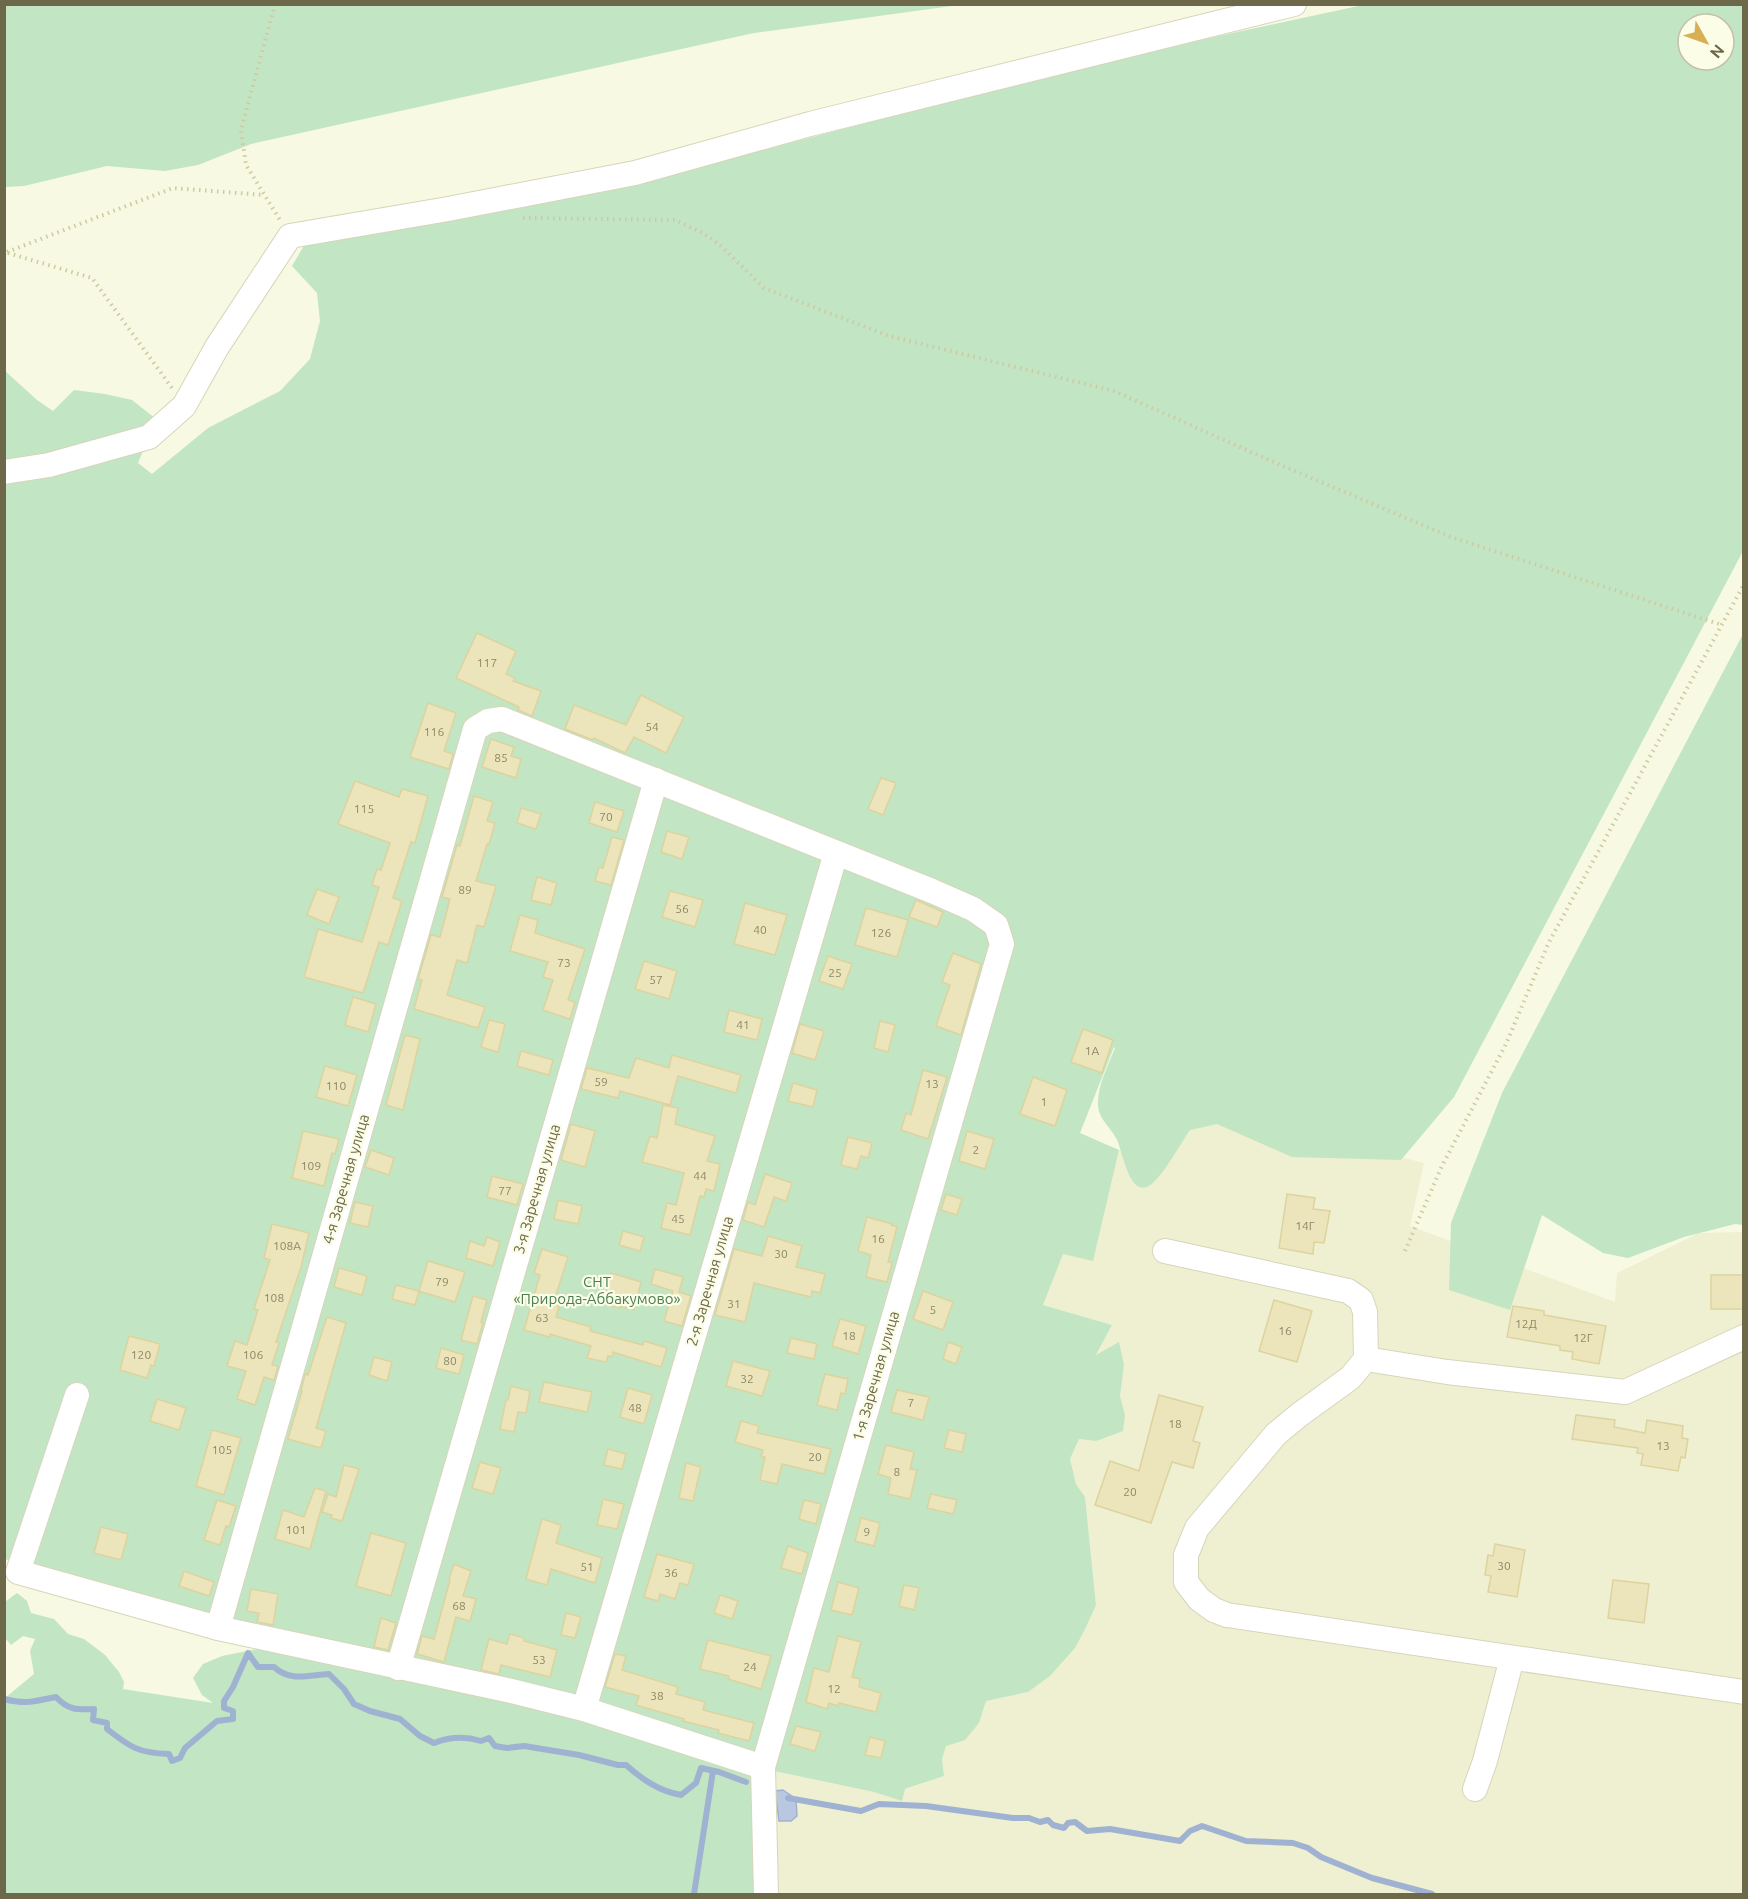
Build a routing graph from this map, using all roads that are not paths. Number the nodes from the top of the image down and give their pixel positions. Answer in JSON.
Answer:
{"nodes":[{"id":1,"x":1294,"y":4,"type":"edge"},
{"id":2,"x":4,"y":472,"type":"edge"},
{"id":3,"x":475,"y":729,"type":"joint"},
{"id":4,"x":656,"y":780,"type":"junction"},
{"id":5,"x":836,"y":853,"type":"junction"},
{"id":6,"x":1165,"y":1251,"type":"dead end"},
{"id":7,"x":1743,"y":1337,"type":"edge"},
{"id":8,"x":1366,"y":1359,"type":"junction"},
{"id":9,"x":77,"y":1395,"type":"dead end"},
{"id":10,"x":218,"y":1628,"type":"junction"},
{"id":11,"x":1512,"y":1658,"type":"junction"},
{"id":12,"x":398,"y":1668,"type":"junction"},
{"id":13,"x":1743,"y":1692,"type":"edge"},
{"id":14,"x":584,"y":1709,"type":"junction"},
{"id":15,"x":763,"y":1767,"type":"junction"},
{"id":16,"x":1475,"y":1789,"type":"dead end"},
{"id":17,"x":766,"y":1894,"type":"edge"}],
"edges":[{"from":1,"to":2,"type":"street"},
{"from":3,"to":4,"type":"street","name":"1-я Заречная улица"},
{"from":3,"to":10,"type":"street","name":"4-я Заречная улица"},
{"from":4,"to":5,"type":"street","name":"1-я Заречная улица"},
{"from":4,"to":12,"type":"street","name":"3-я Заречная улица"},
{"from":5,"to":14,"type":"street","name":"2-я Заречная улица"},
{"from":5,"to":15,"type":"street","name":"1-я Заречная улица"},
{"from":6,"to":8,"type":"street"},
{"from":7,"to":8,"type":"street"},
{"from":8,"to":11,"type":"street"},
{"from":9,"to":10,"type":"street"},
{"from":10,"to":12,"type":"street"},
{"from":11,"to":13,"type":"street"},
{"from":11,"to":16,"type":"street"},
{"from":12,"to":14,"type":"street"},
{"from":14,"to":15,"type":"street"},
{"from":15,"to":17,"type":"street","name":"1-я Заречная улица"}]}
